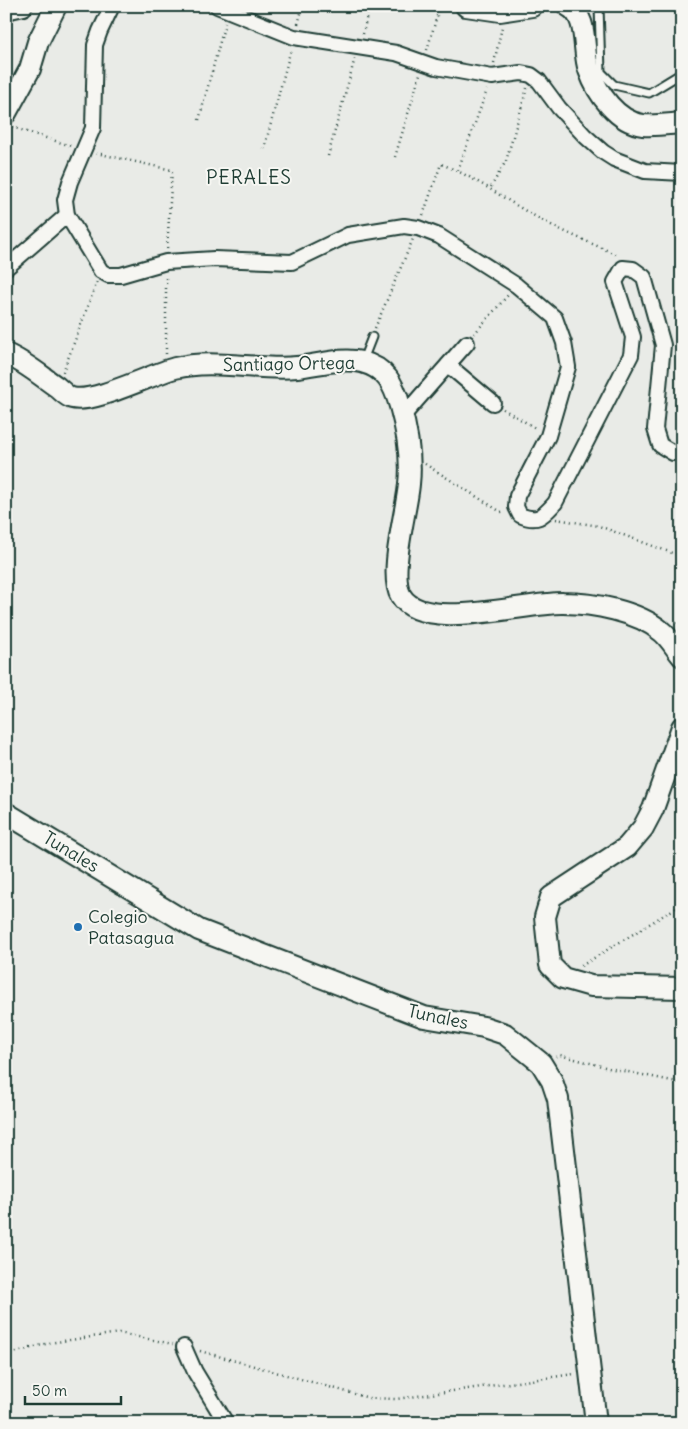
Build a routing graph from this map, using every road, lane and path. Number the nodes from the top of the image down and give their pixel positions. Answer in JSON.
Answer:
{"nodes":[{"id":1,"x":56,"y":6,"type":"edge"},
{"id":2,"x":112,"y":6,"type":"edge"},
{"id":3,"x":303,"y":6,"type":"edge"},
{"id":4,"x":369,"y":6,"type":"edge"},
{"id":5,"x":440,"y":6,"type":"edge"},
{"id":6,"x":466,"y":6,"type":"edge"},
{"id":7,"x":532,"y":6,"type":"edge"},
{"id":8,"x":568,"y":6,"type":"edge"},
{"id":9,"x":598,"y":6,"type":"edge"},
{"id":10,"x":24,"y":8,"type":"dead end"},
{"id":11,"x":223,"y":9,"type":"edge"},
{"id":12,"x":505,"y":10,"type":"junction"},
{"id":13,"x":6,"y":12,"type":"edge"},
{"id":14,"x":294,"y":37,"type":"junction"},
{"id":15,"x":358,"y":48,"type":"junction"},
{"id":16,"x":423,"y":63,"type":"junction"},
{"id":17,"x":682,"y":73,"type":"edge"},
{"id":18,"x":531,"y":74,"type":"junction"},
{"id":19,"x":492,"y":77,"type":"junction"},
{"id":20,"x":6,"y":113,"type":"edge"},
{"id":21,"x":199,"y":120,"type":"dead end"},
{"id":22,"x":682,"y":124,"type":"edge"},
{"id":23,"x":6,"y":125,"type":"edge"},
{"id":24,"x":264,"y":149,"type":"dead end"},
{"id":25,"x":84,"y":150,"type":"junction"},
{"id":26,"x":328,"y":156,"type":"dead end"},
{"id":27,"x":395,"y":157,"type":"dead end"},
{"id":28,"x":172,"y":170,"type":"dead end"},
{"id":29,"x":458,"y":170,"type":"junction"},
{"id":30,"x":682,"y":173,"type":"edge"},
{"id":31,"x":491,"y":187,"type":"junction"},
{"id":32,"x":67,"y":215,"type":"junction"},
{"id":33,"x":418,"y":228,"type":"junction"},
{"id":34,"x":6,"y":268,"type":"edge"},
{"id":35,"x":623,"y":268,"type":"junction"},
{"id":36,"x":101,"y":271,"type":"junction"},
{"id":37,"x":516,"y":285,"type":"junction"},
{"id":38,"x":372,"y":337,"type":"joint"},
{"id":39,"x":467,"y":343,"type":"joint"},
{"id":40,"x":6,"y":354,"type":"edge"},
{"id":41,"x":362,"y":362,"type":"junction"},
{"id":42,"x":448,"y":364,"type":"junction"},
{"id":43,"x":57,"y":388,"type":"junction"},
{"id":44,"x":493,"y":403,"type":"joint"},
{"id":45,"x":403,"y":416,"type":"junction"},
{"id":46,"x":548,"y":436,"type":"junction"},
{"id":47,"x":682,"y":453,"type":"edge"},
{"id":48,"x":410,"y":456,"type":"junction"},
{"id":49,"x":516,"y":507,"type":"junction"},
{"id":50,"x":542,"y":517,"type":"junction"},
{"id":51,"x":682,"y":553,"type":"edge"},
{"id":52,"x":682,"y":656,"type":"edge"},
{"id":53,"x":682,"y":728,"type":"edge"},
{"id":54,"x":6,"y":813,"type":"edge"},
{"id":55,"x":682,"y":904,"type":"edge"},
{"id":56,"x":563,"y":978,"type":"junction"},
{"id":57,"x":682,"y":988,"type":"edge"},
{"id":58,"x":540,"y":1063,"type":"junction"},
{"id":59,"x":682,"y":1083,"type":"edge"},
{"id":60,"x":184,"y":1347,"type":"junction"},
{"id":61,"x":6,"y":1355,"type":"edge"},
{"id":62,"x":590,"y":1371,"type":"junction"},
{"id":63,"x":226,"y":1423,"type":"edge"},
{"id":64,"x":596,"y":1423,"type":"edge"}],
"edges":[{"from":1,"to":20,"type":"street"},
{"from":2,"to":25,"type":"street"},
{"from":3,"to":14,"type":"path"},
{"from":4,"to":15,"type":"path"},
{"from":5,"to":16,"type":"path"},
{"from":6,"to":12,"type":"street"},
{"from":7,"to":12,"type":"street"},
{"from":8,"to":22,"type":"street"},
{"from":9,"to":17,"type":"lane"},
{"from":10,"to":13,"type":"street"},
{"from":11,"to":14,"type":"street"},
{"from":11,"to":21,"type":"path"},
{"from":12,"to":19,"type":"path"},
{"from":14,"to":15,"type":"street"},
{"from":14,"to":24,"type":"path"},
{"from":15,"to":16,"type":"street"},
{"from":15,"to":26,"type":"path"},
{"from":16,"to":19,"type":"street"},
{"from":16,"to":27,"type":"path"},
{"from":18,"to":19,"type":"street"},
{"from":18,"to":30,"type":"street"},
{"from":18,"to":31,"type":"path"},
{"from":19,"to":29,"type":"path"},
{"from":23,"to":25,"type":"path"},
{"from":25,"to":28,"type":"path"},
{"from":25,"to":32,"type":"street"},
{"from":29,"to":31,"type":"path"},
{"from":29,"to":33,"type":"path"},
{"from":31,"to":35,"type":"path"},
{"from":32,"to":34,"type":"street"},
{"from":32,"to":36,"type":"street"},
{"from":33,"to":36,"type":"street"},
{"from":33,"to":37,"type":"street"},
{"from":33,"to":38,"type":"path"},
{"from":35,"to":47,"type":"street"},
{"from":35,"to":50,"type":"street"},
{"from":36,"to":43,"type":"path"},
{"from":37,"to":39,"type":"path"},
{"from":37,"to":46,"type":"street"},
{"from":38,"to":41,"type":"lane"},
{"from":39,"to":42,"type":"street"},
{"from":40,"to":43,"type":"street","name":"Santiago Ortega"},
{"from":41,"to":43,"type":"street","name":"Santiago Ortega"},
{"from":41,"to":45,"type":"street","name":"Santiago Ortega"},
{"from":42,"to":44,"type":"street"},
{"from":42,"to":45,"type":"street"},
{"from":44,"to":46,"type":"path"},
{"from":45,"to":48,"type":"street","name":"Santiago Ortega"},
{"from":46,"to":49,"type":"street"},
{"from":48,"to":49,"type":"path"},
{"from":48,"to":52,"type":"street","name":"Santiago Ortega"},
{"from":49,"to":50,"type":"street"},
{"from":50,"to":51,"type":"path"},
{"from":53,"to":56,"type":"street"},
{"from":54,"to":58,"type":"street","name":"Tunales"},
{"from":55,"to":56,"type":"path"},
{"from":56,"to":57,"type":"street"},
{"from":58,"to":59,"type":"path"},
{"from":58,"to":62,"type":"street","name":"Tunales"},
{"from":60,"to":61,"type":"path"},
{"from":60,"to":62,"type":"path"},
{"from":60,"to":63,"type":"street"},
{"from":62,"to":64,"type":"street","name":"Tunales"}]}
